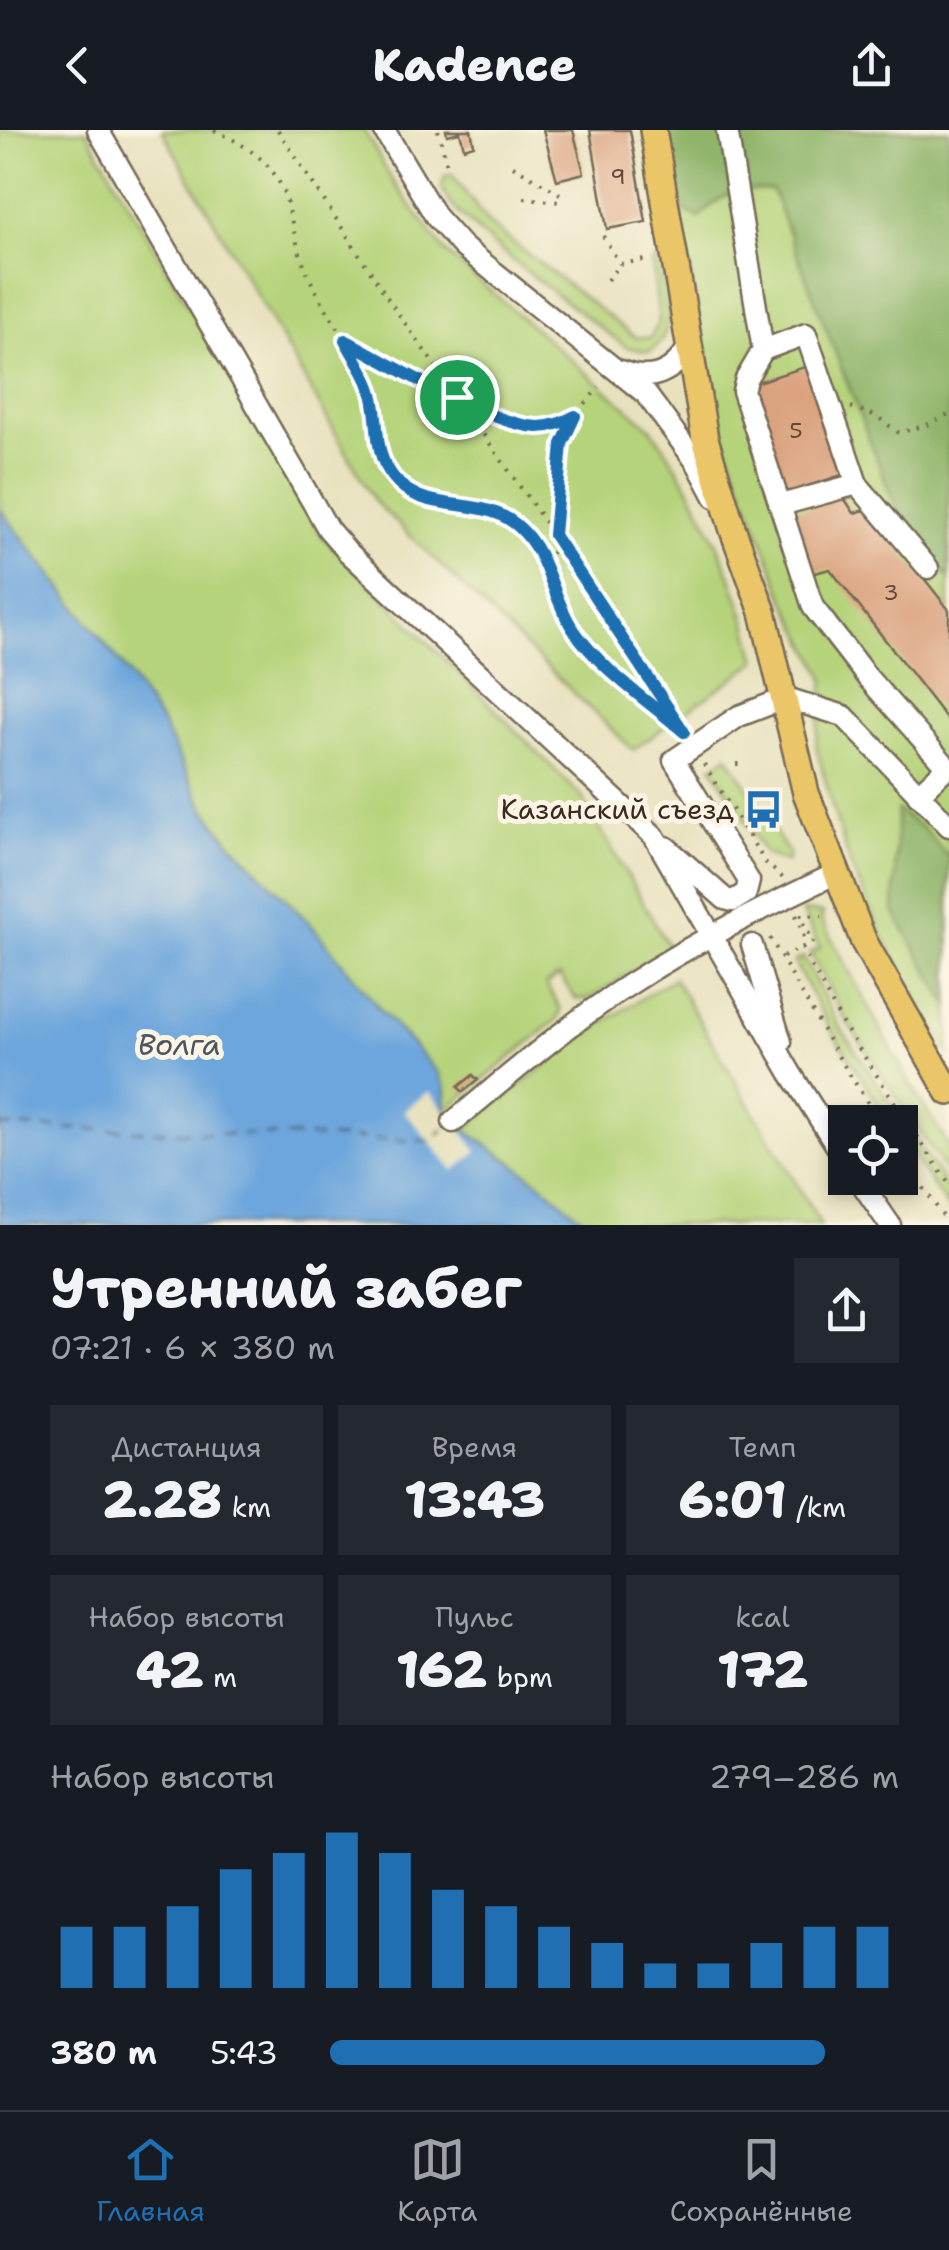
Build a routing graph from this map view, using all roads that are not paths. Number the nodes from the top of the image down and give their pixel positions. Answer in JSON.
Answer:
{"nodes":[{"id":1,"x":98,"y":130,"type":"edge"},
{"id":2,"x":384,"y":130,"type":"edge"},
{"id":3,"x":653,"y":130,"type":"edge"},
{"id":4,"x":728,"y":130,"type":"edge"},
{"id":5,"x":689,"y":346,"type":"junction"},
{"id":6,"x":763,"y":350,"type":"junction"},
{"id":7,"x":614,"y":368,"type":"junction"},
{"id":8,"x":857,"y":484,"type":"junction"},
{"id":9,"x":780,"y":505,"type":"junction"},
{"id":10,"x":733,"y":530,"type":"junction"},
{"id":11,"x":928,"y":568,"type":"dead end"},
{"id":12,"x":786,"y":698,"type":"junction"},
{"id":13,"x":948,"y":767,"type":"edge"},
{"id":14,"x":918,"y":795,"type":"junction"},
{"id":15,"x":949,"y":826,"type":"edge"},
{"id":16,"x":654,"y":836,"type":"junction"},
{"id":17,"x":835,"y":874,"type":"junction"},
{"id":18,"x":710,"y":936,"type":"junction"},
{"id":19,"x":752,"y":946,"type":"dead end"},
{"id":20,"x":790,"y":1072,"type":"junction"},
{"id":21,"x":949,"y":1092,"type":"edge"},
{"id":22,"x":453,"y":1122,"type":"dead end"},
{"id":23,"x":828,"y":1131,"type":"edge"},
{"id":24,"x":870,"y":1195,"type":"edge"},
{"id":25,"x":890,"y":1225,"type":"edge"}],
"edges":[{"from":1,"to":16,"type":"street"},
{"from":2,"to":7,"type":"street"},
{"from":3,"to":5,"type":"main road"},
{"from":4,"to":6,"type":"street"},
{"from":5,"to":7,"type":"street"},
{"from":5,"to":10,"type":"main road"},
{"from":6,"to":8,"type":"street"},
{"from":6,"to":9,"type":"street"},
{"from":7,"to":10,"type":"street"},
{"from":8,"to":9,"type":"street"},
{"from":8,"to":11,"type":"street"},
{"from":9,"to":13,"type":"street"},
{"from":10,"to":12,"type":"main road"},
{"from":12,"to":14,"type":"street"},
{"from":12,"to":16,"type":"street"},
{"from":12,"to":17,"type":"main road"},
{"from":13,"to":14,"type":"street"},
{"from":14,"to":15,"type":"street"},
{"from":16,"to":18,"type":"street"},
{"from":17,"to":18,"type":"street"},
{"from":17,"to":21,"type":"main road"},
{"from":18,"to":20,"type":"street"},
{"from":18,"to":22,"type":"street"},
{"from":19,"to":20,"type":"street"},
{"from":20,"to":23,"type":"street"},
{"from":24,"to":25,"type":"street"}]}
